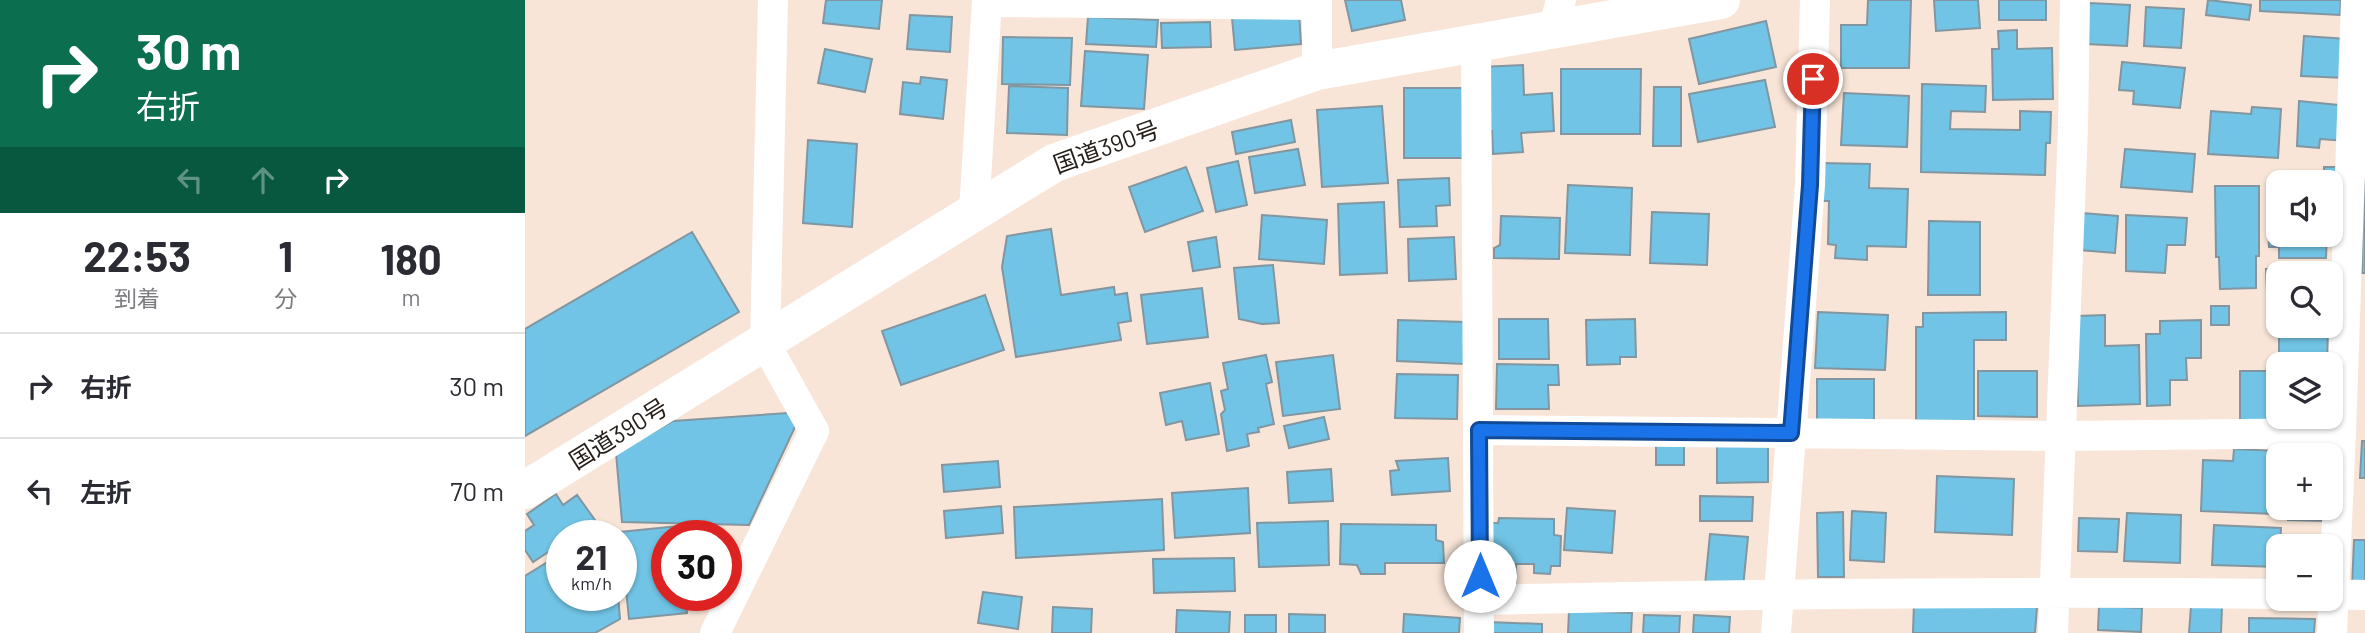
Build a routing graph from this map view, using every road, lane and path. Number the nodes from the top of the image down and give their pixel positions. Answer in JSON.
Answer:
{"nodes":[{"id":1,"x":773,"y":0,"type":"edge"},
{"id":2,"x":1721,"y":0,"type":"edge"},
{"id":3,"x":1815,"y":0,"type":"edge"},
{"id":4,"x":2075,"y":0,"type":"edge"},
{"id":5,"x":2356,"y":0,"type":"edge"},
{"id":6,"x":987,"y":1,"type":"edge"},
{"id":7,"x":1316,"y":2,"type":"edge"},
{"id":8,"x":1557,"y":15,"type":"edge"},
{"id":9,"x":1476,"y":44,"type":"junction"},
{"id":10,"x":1318,"y":71,"type":"junction"},
{"id":11,"x":974,"y":212,"type":"junction"},
{"id":12,"x":765,"y":343,"type":"junction"},
{"id":13,"x":1479,"y":430,"type":"junction"},
{"id":14,"x":1791,"y":433,"type":"junction"},
{"id":15,"x":2341,"y":433,"type":"junction"},
{"id":16,"x":2061,"y":436,"type":"junction"},
{"id":17,"x":525,"y":490,"type":"edge"},
{"id":18,"x":2336,"y":534,"type":"edge"},
{"id":19,"x":2055,"y":591,"type":"junction"},
{"id":20,"x":1778,"y":593,"type":"junction"},
{"id":21,"x":2266,"y":594,"type":"edge"},
{"id":22,"x":2343,"y":594,"type":"edge"},
{"id":23,"x":2365,"y":595,"type":"edge"},
{"id":24,"x":1480,"y":600,"type":"junction"},
{"id":25,"x":2333,"y":611,"type":"edge"},
{"id":26,"x":715,"y":633,"type":"edge"},
{"id":27,"x":1479,"y":633,"type":"edge"},
{"id":28,"x":1776,"y":633,"type":"edge"},
{"id":29,"x":2053,"y":633,"type":"edge"},
{"id":30,"x":2332,"y":633,"type":"edge"}],
"edges":[{"from":1,"to":12,"type":"street"},
{"from":2,"to":8,"type":"highway","name":"国道390号"},
{"from":3,"to":14,"type":"street"},
{"from":4,"to":16,"type":"street"},
{"from":5,"to":15,"type":"street"},
{"from":6,"to":7,"type":"street"},
{"from":6,"to":11,"type":"street"},
{"from":7,"to":10,"type":"street"},
{"from":8,"to":9,"type":"highway","name":"国道390号"},
{"from":9,"to":10,"type":"highway","name":"国道390号"},
{"from":9,"to":13,"type":"street"},
{"from":10,"to":11,"type":"highway","name":"国道390号"},
{"from":11,"to":12,"type":"highway","name":"国道390号"},
{"from":12,"to":17,"type":"highway","name":"国道390号"},
{"from":12,"to":26,"type":"street"},
{"from":13,"to":14,"type":"street"},
{"from":13,"to":24,"type":"street"},
{"from":14,"to":16,"type":"street"},
{"from":14,"to":20,"type":"street"},
{"from":15,"to":16,"type":"street"},
{"from":15,"to":18,"type":"street"},
{"from":16,"to":19,"type":"street"},
{"from":19,"to":20,"type":"street"},
{"from":19,"to":21,"type":"street"},
{"from":19,"to":29,"type":"street"},
{"from":20,"to":24,"type":"street"},
{"from":20,"to":28,"type":"street"},
{"from":22,"to":23,"type":"street"},
{"from":24,"to":27,"type":"street"},
{"from":25,"to":30,"type":"street"}]}
